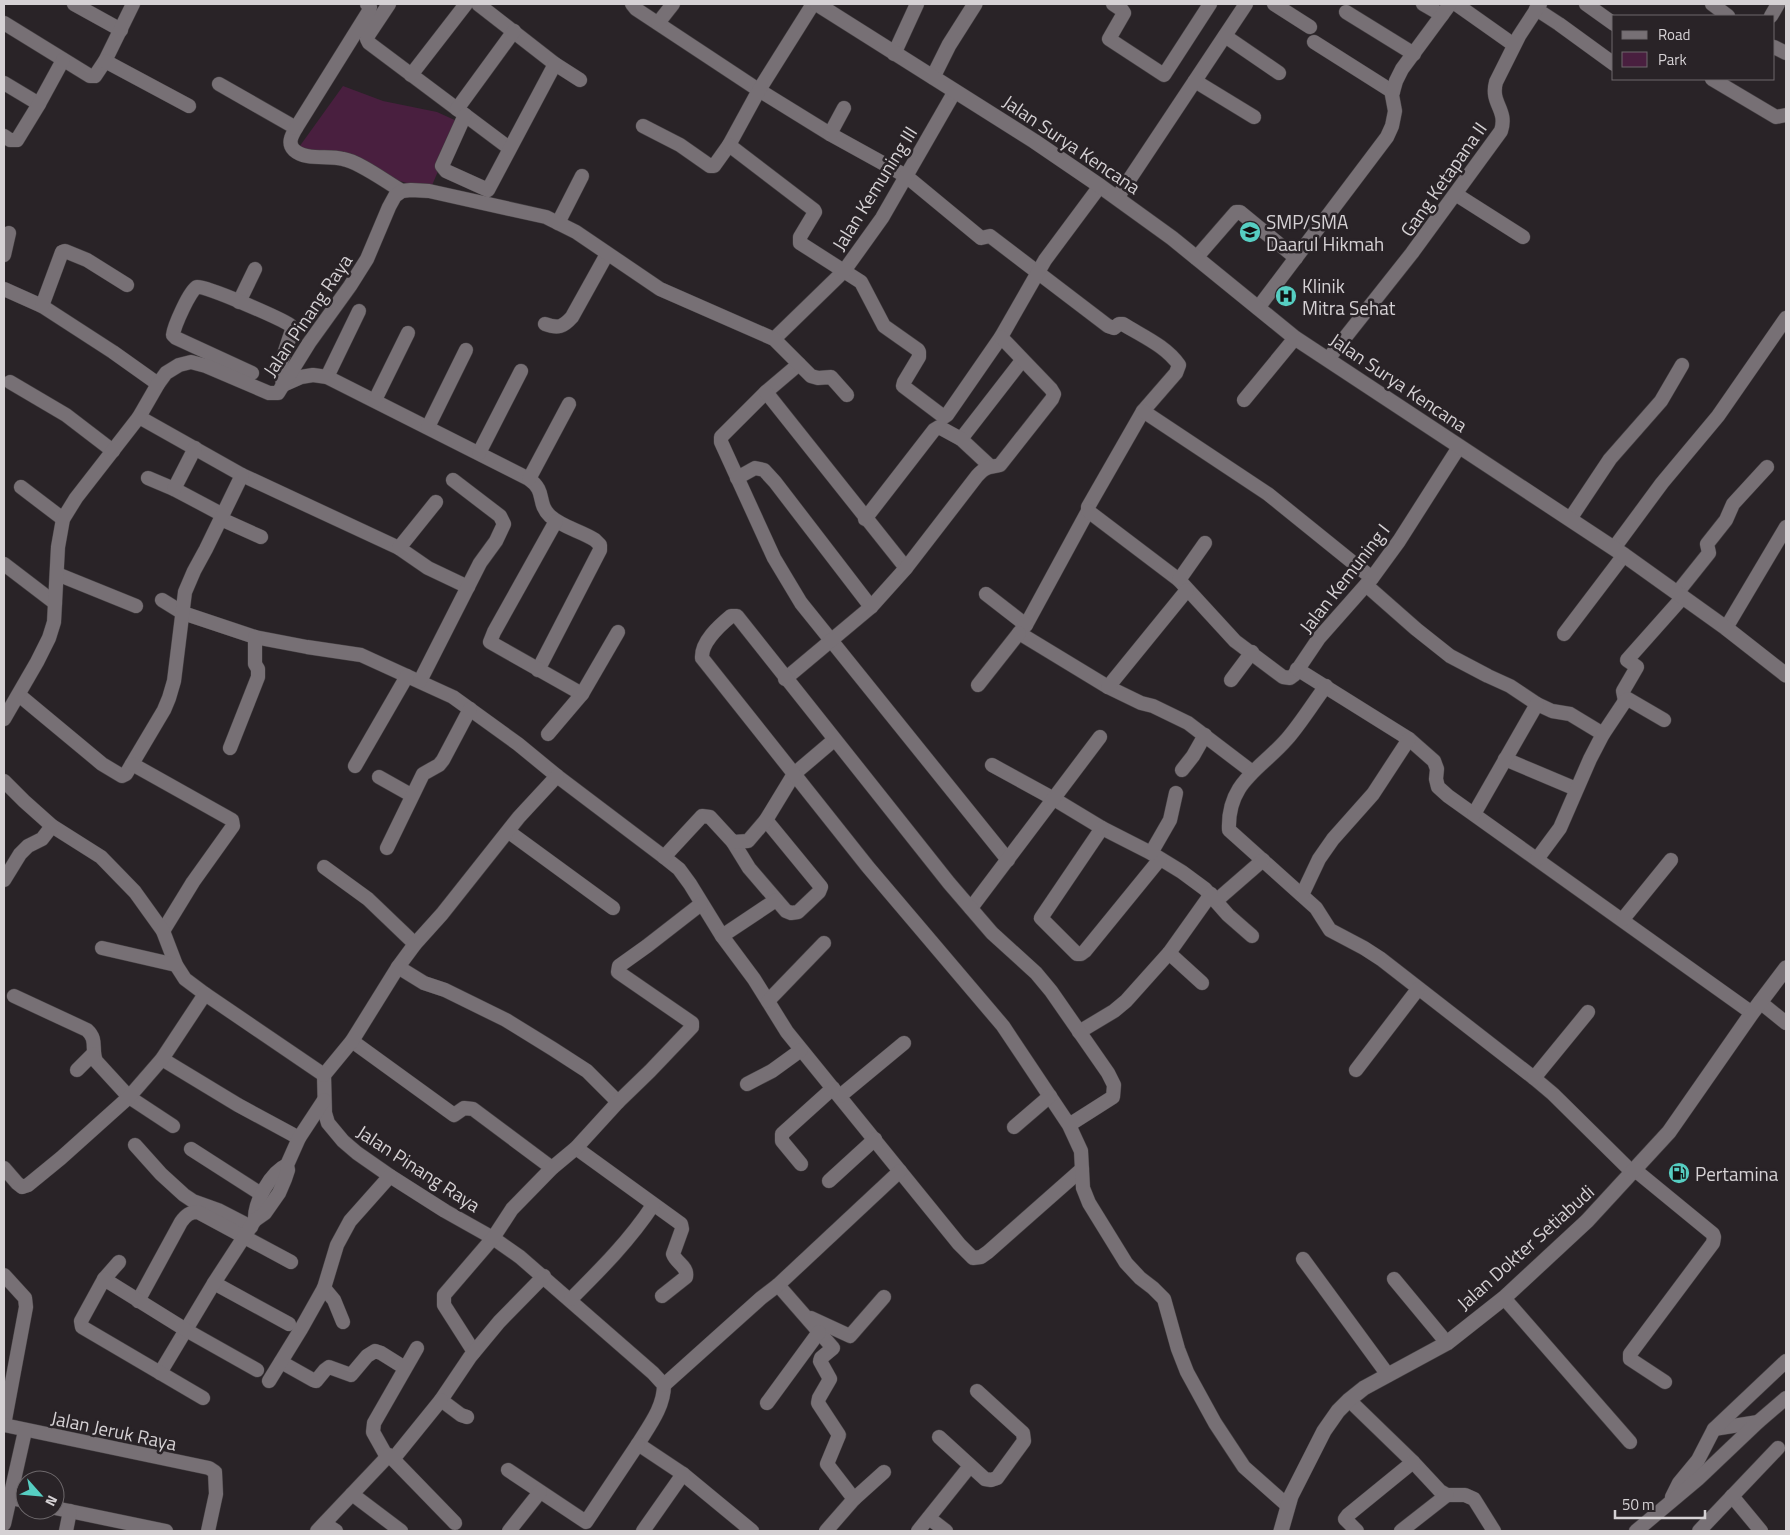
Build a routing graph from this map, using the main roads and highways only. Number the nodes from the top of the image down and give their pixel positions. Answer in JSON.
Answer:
{"nodes":[{"id":1,"x":815,"y":4,"type":"edge"},
{"id":2,"x":975,"y":4,"type":"edge"},
{"id":3,"x":933,"y":77,"type":"junction"},
{"id":4,"x":1786,"y":675,"type":"edge"},
{"id":5,"x":1786,"y":968,"type":"edge"},
{"id":6,"x":1281,"y":1531,"type":"edge"}],
"edges":[{"from":1,"to":3,"type":"main road","name":"Jalan Surya Kencana"},
{"from":2,"to":3,"type":"main road"},
{"from":3,"to":4,"type":"main road","name":"Jalan Surya Kencana"},
{"from":5,"to":6,"type":"main road","name":"Jalan Dokter Setiabudi"}]}
